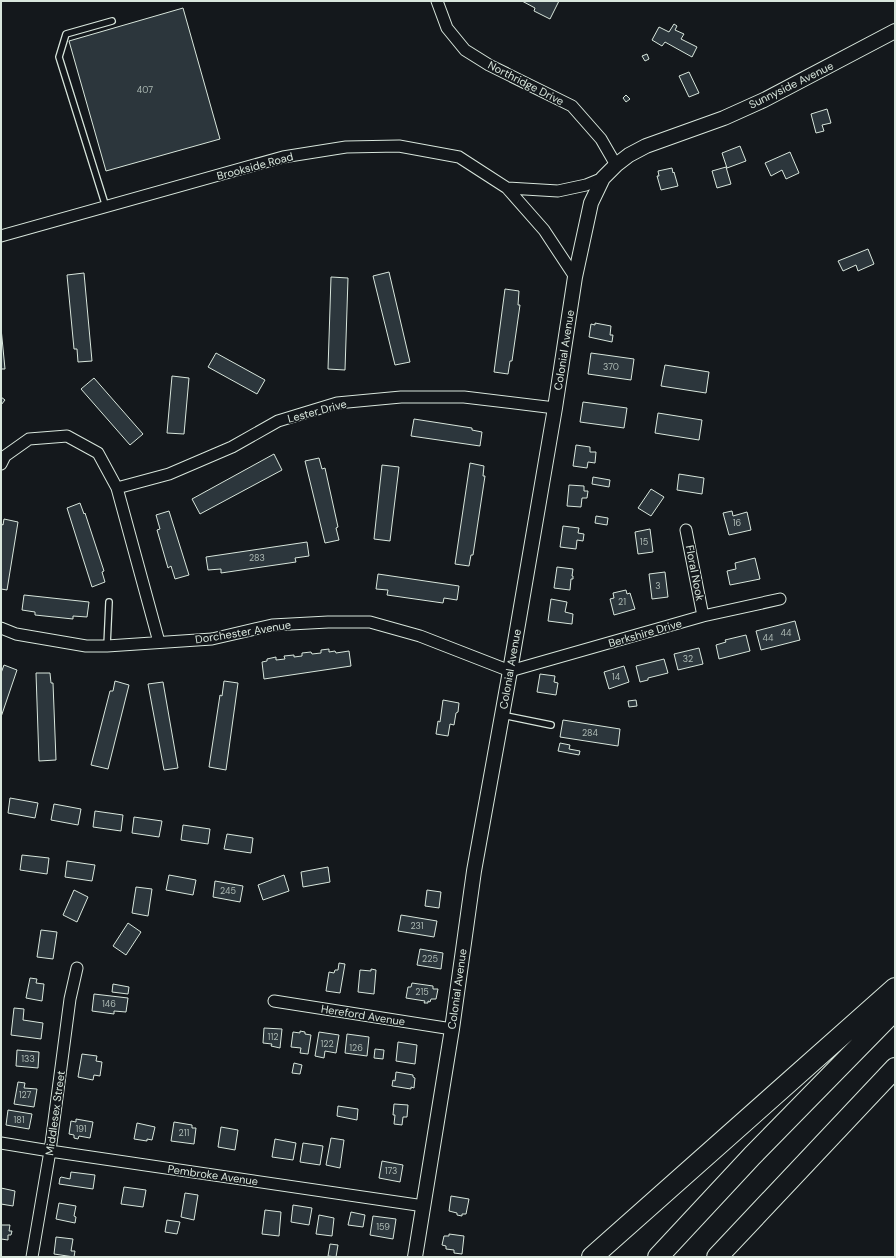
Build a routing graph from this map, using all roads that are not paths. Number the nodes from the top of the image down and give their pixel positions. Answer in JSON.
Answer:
{"nodes":[{"id":1,"x":437,"y":1,"type":"edge"},
{"id":2,"x":112,"y":21,"type":"dead end"},
{"id":3,"x":895,"y":31,"type":"edge"},
{"id":4,"x":684,"y":131,"type":"joint"},
{"id":5,"x":616,"y":165,"type":"junction"},
{"id":6,"x":603,"y":178,"type":"junction"},
{"id":7,"x":507,"y":188,"type":"junction"},
{"id":8,"x":106,"y":207,"type":"junction"},
{"id":9,"x":1,"y":236,"type":"edge"},
{"id":10,"x":575,"y":277,"type":"junction"},
{"id":11,"x":555,"y":408,"type":"junction"},
{"id":12,"x":1,"y":464,"type":"edge"},
{"id":13,"x":117,"y":488,"type":"junction"},
{"id":14,"x":686,"y":530,"type":"dead end"},
{"id":15,"x":780,"y":599,"type":"dead end"},
{"id":16,"x":109,"y":602,"type":"dead end"},
{"id":17,"x":703,"y":616,"type":"junction"},
{"id":18,"x":1,"y":628,"type":"edge"},
{"id":19,"x":159,"y":642,"type":"junction"},
{"id":20,"x":107,"y":646,"type":"junction"},
{"id":21,"x":510,"y":671,"type":"junction"},
{"id":22,"x":502,"y":716,"type":"junction"},
{"id":23,"x":550,"y":725,"type":"dead end"},
{"id":24,"x":77,"y":968,"type":"dead end"},
{"id":25,"x":895,"y":988,"type":"edge"},
{"id":26,"x":274,"y":1001,"type":"dead end"},
{"id":27,"x":895,"y":1010,"type":"edge"},
{"id":28,"x":452,"y":1029,"type":"junction"},
{"id":29,"x":895,"y":1068,"type":"edge"},
{"id":30,"x":1,"y":1143,"type":"edge"},
{"id":31,"x":50,"y":1151,"type":"junction"},
{"id":32,"x":424,"y":1206,"type":"junction"},
{"id":33,"x":762,"y":1210,"type":"junction"},
{"id":34,"x":32,"y":1257,"type":"edge"},
{"id":35,"x":415,"y":1257,"type":"edge"},
{"id":36,"x":592,"y":1257,"type":"edge"},
{"id":37,"x":658,"y":1257,"type":"edge"},
{"id":38,"x":717,"y":1257,"type":"edge"},
{"id":39,"x":722,"y":1257,"type":"edge"}],
"edges":[{"from":1,"to":5,"type":"street","name":"Northridge Drive"},
{"from":2,"to":8,"type":"lane"},
{"from":3,"to":4,"type":"street","name":"Sunnyside Avenue"},
{"from":4,"to":5,"type":"street","name":"Colonial Avenue"},
{"from":5,"to":6,"type":"street","name":"Colonial Avenue"},
{"from":6,"to":7,"type":"street"},
{"from":6,"to":10,"type":"street","name":"Colonial Avenue"},
{"from":7,"to":8,"type":"street","name":"Brookside Road"},
{"from":7,"to":10,"type":"street","name":"Brookside Road"},
{"from":8,"to":9,"type":"street","name":"Brookside Road"},
{"from":10,"to":11,"type":"street","name":"Colonial Avenue"},
{"from":11,"to":13,"type":"street","name":"Lester Drive"},
{"from":11,"to":21,"type":"street","name":"Colonial Avenue"},
{"from":12,"to":13,"type":"street"},
{"from":13,"to":19,"type":"street"},
{"from":14,"to":17,"type":"street","name":"Floral Nook"},
{"from":15,"to":17,"type":"street","name":"Berkshire Drive"},
{"from":16,"to":20,"type":"lane"},
{"from":17,"to":21,"type":"street","name":"Berkshire Drive"},
{"from":18,"to":20,"type":"street","name":"Dorchester Avenue"},
{"from":19,"to":20,"type":"street","name":"Dorchester Avenue"},
{"from":19,"to":21,"type":"street","name":"Dorchester Avenue"},
{"from":21,"to":22,"type":"street","name":"Colonial Avenue"},
{"from":22,"to":23,"type":"lane"},
{"from":22,"to":28,"type":"street","name":"Colonial Avenue"},
{"from":24,"to":31,"type":"street","name":"Middlesex Street"},
{"from":25,"to":36,"type":"highway"},
{"from":26,"to":28,"type":"street","name":"Hereford Avenue"},
{"from":27,"to":37,"type":"highway"},
{"from":28,"to":32,"type":"street","name":"Colonial Avenue"},
{"from":29,"to":33,"type":"highway"},
{"from":30,"to":31,"type":"street","name":"Pembroke Avenue"},
{"from":31,"to":32,"type":"street","name":"Pembroke Avenue"},
{"from":31,"to":34,"type":"street","name":"Middlesex Street"},
{"from":32,"to":35,"type":"street","name":"Colonial Avenue"},
{"from":33,"to":38,"type":"highway"},
{"from":33,"to":39,"type":"highway"}]}
